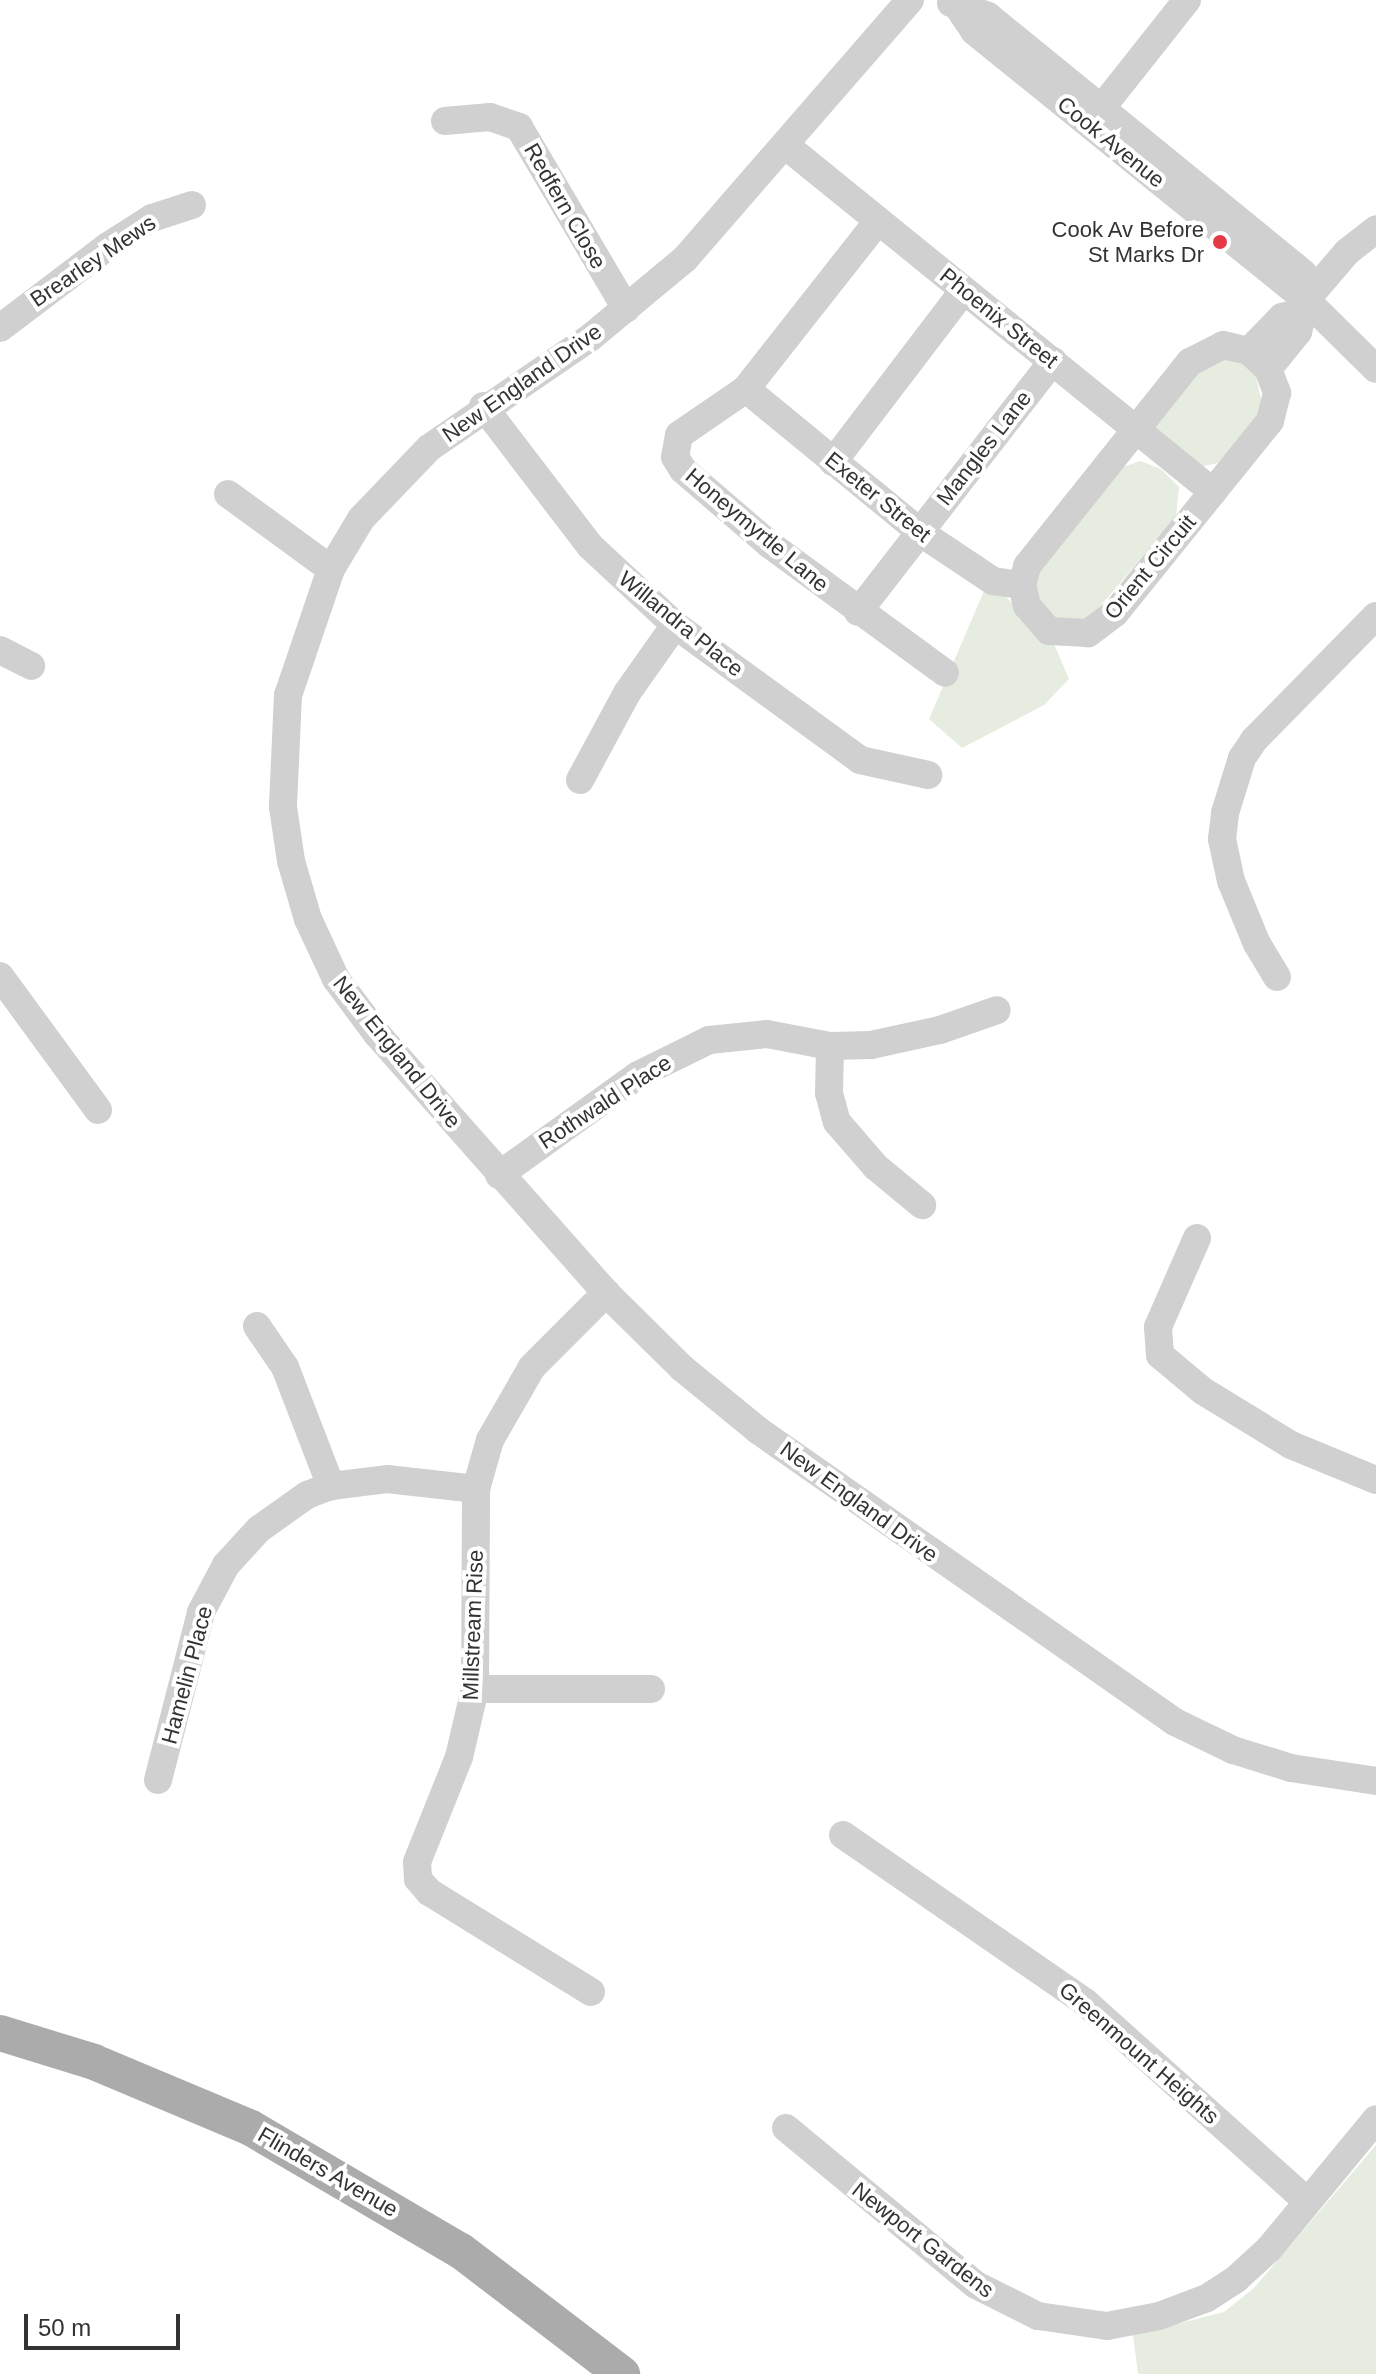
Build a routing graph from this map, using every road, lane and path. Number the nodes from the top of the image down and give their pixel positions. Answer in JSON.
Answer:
{"nodes":[{"id":1,"x":910,"y":0,"type":"edge"},
{"id":2,"x":1187,"y":0,"type":"edge"},
{"id":3,"x":953,"y":4,"type":"edge"},
{"id":4,"x":1096,"y":116,"type":"junction"},
{"id":5,"x":445,"y":121,"type":"dead end"},
{"id":6,"x":785,"y":145,"type":"junction"},
{"id":7,"x":192,"y":205,"type":"dead end"},
{"id":8,"x":878,"y":221,"type":"junction"},
{"id":9,"x":1376,"y":229,"type":"edge"},
{"id":10,"x":964,"y":290,"type":"junction"},
{"id":11,"x":1308,"y":300,"type":"junction"},
{"id":12,"x":626,"y":309,"type":"junction"},
{"id":13,"x":0,"y":328,"type":"edge"},
{"id":14,"x":1376,"y":343,"type":"edge"},
{"id":15,"x":1259,"y":360,"type":"junction"},
{"id":16,"x":1053,"y":361,"type":"junction"},
{"id":17,"x":1376,"y":369,"type":"edge"},
{"id":18,"x":746,"y":389,"type":"junction"},
{"id":19,"x":483,"y":406,"type":"junction"},
{"id":20,"x":1135,"y":428,"type":"junction"},
{"id":21,"x":833,"y":462,"type":"junction"},
{"id":22,"x":1213,"y":492,"type":"junction"},
{"id":23,"x":228,"y":494,"type":"dead end"},
{"id":24,"x":921,"y":533,"type":"junction"},
{"id":25,"x":331,"y":569,"type":"junction"},
{"id":26,"x":1022,"y":585,"type":"junction"},
{"id":27,"x":858,"y":612,"type":"junction"},
{"id":28,"x":1376,"y":616,"type":"edge"},
{"id":29,"x":675,"y":625,"type":"junction"},
{"id":30,"x":0,"y":650,"type":"edge"},
{"id":31,"x":31,"y":666,"type":"dead end"},
{"id":32,"x":945,"y":673,"type":"dead end"},
{"id":33,"x":928,"y":775,"type":"dead end"},
{"id":34,"x":580,"y":780,"type":"dead end"},
{"id":35,"x":0,"y":976,"type":"edge"},
{"id":36,"x":1277,"y":977,"type":"dead end"},
{"id":37,"x":997,"y":1010,"type":"dead end"},
{"id":38,"x":830,"y":1046,"type":"junction"},
{"id":39,"x":98,"y":1110,"type":"dead end"},
{"id":40,"x":499,"y":1175,"type":"junction"},
{"id":41,"x":922,"y":1205,"type":"dead end"},
{"id":42,"x":1197,"y":1238,"type":"dead end"},
{"id":43,"x":606,"y":1293,"type":"junction"},
{"id":44,"x":257,"y":1326,"type":"dead end"},
{"id":45,"x":1376,"y":1480,"type":"edge"},
{"id":46,"x":331,"y":1486,"type":"junction"},
{"id":47,"x":476,"y":1489,"type":"junction"},
{"id":48,"x":475,"y":1689,"type":"junction"},
{"id":49,"x":651,"y":1689,"type":"dead end"},
{"id":50,"x":158,"y":1780,"type":"dead end"},
{"id":51,"x":1376,"y":1781,"type":"edge"},
{"id":52,"x":843,"y":1835,"type":"dead end"},
{"id":53,"x":591,"y":1992,"type":"dead end"},
{"id":54,"x":0,"y":2033,"type":"edge"},
{"id":55,"x":0,"y":2051,"type":"edge"},
{"id":56,"x":1376,"y":2119,"type":"edge"},
{"id":57,"x":786,"y":2128,"type":"dead end"},
{"id":58,"x":1307,"y":2201,"type":"junction"},
{"id":59,"x":593,"y":2374,"type":"edge"},
{"id":60,"x":622,"y":2374,"type":"edge"}],
"edges":[{"from":1,"to":6,"type":"street","name":"New England Drive"},
{"from":2,"to":4,"type":"street"},
{"from":3,"to":4,"type":"street","name":"Cook Avenue"},
{"from":4,"to":11,"type":"street","name":"Cook Avenue"},
{"from":5,"to":12,"type":"street","name":"Redfern Close"},
{"from":6,"to":8,"type":"street","name":"Phoenix Street"},
{"from":6,"to":12,"type":"street","name":"New England Drive"},
{"from":7,"to":13,"type":"street","name":"Brearley Mews"},
{"from":8,"to":10,"type":"street","name":"Phoenix Street"},
{"from":8,"to":18,"type":"street","name":"Honeymyrtle Lane"},
{"from":9,"to":11,"type":"street"},
{"from":10,"to":16,"type":"street","name":"Phoenix Street"},
{"from":10,"to":21,"type":"street"},
{"from":11,"to":14,"type":"street","name":"Cook Avenue"},
{"from":11,"to":15,"type":"street"},
{"from":11,"to":17,"type":"street","name":"Cook Avenue"},
{"from":12,"to":19,"type":"street","name":"New England Drive"},
{"from":15,"to":20,"type":"street"},
{"from":15,"to":22,"type":"street","name":"Orient Circuit"},
{"from":16,"to":20,"type":"street","name":"Phoenix Street"},
{"from":16,"to":24,"type":"street","name":"Mangles Lane"},
{"from":18,"to":21,"type":"street","name":"Exeter Street"},
{"from":18,"to":27,"type":"street","name":"Honeymyrtle Lane"},
{"from":19,"to":25,"type":"street","name":"New England Drive"},
{"from":19,"to":29,"type":"street","name":"Willandra Place"},
{"from":20,"to":22,"type":"street","name":"Phoenix Street"},
{"from":20,"to":26,"type":"street"},
{"from":21,"to":24,"type":"street","name":"Exeter Street"},
{"from":22,"to":26,"type":"street","name":"Orient Circuit"},
{"from":23,"to":25,"type":"street"},
{"from":24,"to":26,"type":"street","name":"Exeter Street"},
{"from":24,"to":27,"type":"street","name":"Mangles Lane"},
{"from":25,"to":40,"type":"street","name":"New England Drive"},
{"from":27,"to":32,"type":"street","name":"Honeymyrtle Lane"},
{"from":28,"to":36,"type":"street"},
{"from":29,"to":33,"type":"street","name":"Willandra Place"},
{"from":29,"to":34,"type":"street"},
{"from":30,"to":31,"type":"street"},
{"from":35,"to":39,"type":"street"},
{"from":37,"to":38,"type":"street","name":"Rothwald Place"},
{"from":38,"to":40,"type":"street","name":"Rothwald Place"},
{"from":38,"to":41,"type":"street"},
{"from":40,"to":43,"type":"street","name":"New England Drive"},
{"from":42,"to":45,"type":"street"},
{"from":43,"to":47,"type":"street","name":"Millstream Rise"},
{"from":43,"to":51,"type":"street","name":"New England Drive"},
{"from":44,"to":46,"type":"street"},
{"from":46,"to":47,"type":"street","name":"Hamelin Place"},
{"from":46,"to":50,"type":"street","name":"Hamelin Place"},
{"from":47,"to":48,"type":"street","name":"Millstream Rise"},
{"from":48,"to":49,"type":"street"},
{"from":48,"to":53,"type":"street","name":"Millstream Rise"},
{"from":52,"to":58,"type":"street","name":"Greenmount Heights"},
{"from":54,"to":60,"type":"main road","name":"Flinders Avenue"},
{"from":55,"to":59,"type":"main road","name":"Flinders Avenue"},
{"from":56,"to":58,"type":"street","name":"Newport Gardens"},
{"from":57,"to":58,"type":"street","name":"Newport Gardens"}]}
